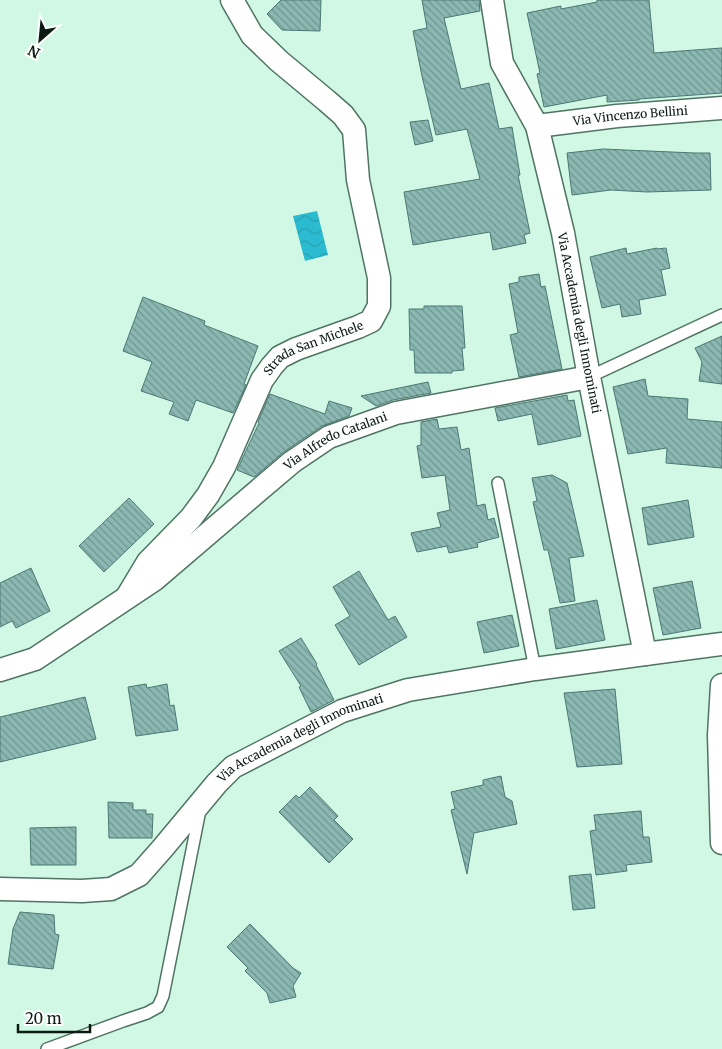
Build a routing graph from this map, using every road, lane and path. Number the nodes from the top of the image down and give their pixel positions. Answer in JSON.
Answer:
{"nodes":[{"id":1,"x":232,"y":0,"type":"edge"},
{"id":2,"x":492,"y":0,"type":"edge"},
{"id":3,"x":722,"y":108,"type":"edge"},
{"id":4,"x":537,"y":126,"type":"junction"},
{"id":5,"x":722,"y":315,"type":"edge"},
{"id":6,"x":589,"y":377,"type":"junction"},
{"id":7,"x":498,"y":483,"type":"dead end"},
{"id":8,"x":128,"y":597,"type":"junction"},
{"id":9,"x":722,"y":644,"type":"edge"},
{"id":10,"x":645,"y":654,"type":"junction"},
{"id":11,"x":535,"y":669,"type":"junction"},
{"id":12,"x":0,"y":670,"type":"edge"},
{"id":13,"x":722,"y":685,"type":"edge"},
{"id":14,"x":202,"y":800,"type":"junction"},
{"id":15,"x":721,"y":811,"type":"edge"},
{"id":16,"x":722,"y":843,"type":"edge"},
{"id":17,"x":0,"y":890,"type":"edge"},
{"id":18,"x":47,"y":1049,"type":"edge"}],
"edges":[{"from":1,"to":8,"type":"street","name":"Strada San Michele"},
{"from":2,"to":4,"type":"street","name":"Via Accademia degli Innominati"},
{"from":3,"to":4,"type":"street","name":"Via Vincenzo Bellini"},
{"from":4,"to":6,"type":"street","name":"Via Accademia degli Innominati"},
{"from":5,"to":6,"type":"lane","name":"Via Alfredo Catalani"},
{"from":6,"to":8,"type":"street","name":"Via Alfredo Catalani"},
{"from":6,"to":10,"type":"street","name":"Via Accademia degli Innominati"},
{"from":7,"to":11,"type":"lane"},
{"from":8,"to":12,"type":"street","name":"Via Alfredo Catalani"},
{"from":9,"to":10,"type":"street","name":"Via Accademia degli Innominati"},
{"from":10,"to":11,"type":"street","name":"Via Accademia degli Innominati"},
{"from":11,"to":14,"type":"street","name":"Via Accademia degli Innominati"},
{"from":13,"to":15,"type":"street"},
{"from":14,"to":17,"type":"street","name":"Via Accademia degli Innominati"},
{"from":14,"to":18,"type":"lane"},
{"from":15,"to":16,"type":"street"}]}
